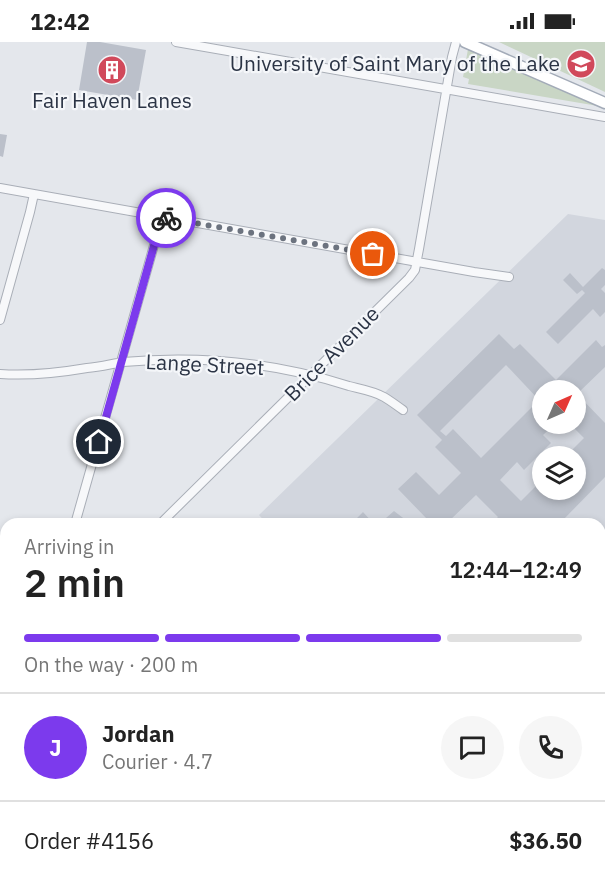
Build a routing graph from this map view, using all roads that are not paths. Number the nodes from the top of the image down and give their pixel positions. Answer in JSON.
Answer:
{"nodes":[{"id":1,"x":176,"y":42,"type":"edge"},
{"id":2,"x":456,"y":42,"type":"edge"},
{"id":3,"x":465,"y":42,"type":"edge"},
{"id":4,"x":447,"y":89,"type":"junction"},
{"id":5,"x":605,"y":103,"type":"edge"},
{"id":6,"x":605,"y":117,"type":"edge"},
{"id":7,"x":0,"y":188,"type":"edge"},
{"id":8,"x":34,"y":194,"type":"junction"},
{"id":9,"x":162,"y":217,"type":"junction"},
{"id":10,"x":417,"y":261,"type":"junction"},
{"id":11,"x":509,"y":277,"type":"dead end"},
{"id":12,"x":0,"y":320,"type":"edge"},
{"id":13,"x":120,"y":363,"type":"junction"},
{"id":14,"x":0,"y":374,"type":"edge"},
{"id":15,"x":311,"y":375,"type":"junction"},
{"id":16,"x":403,"y":410,"type":"dead end"},
{"id":17,"x":77,"y":518,"type":"edge"},
{"id":18,"x":166,"y":518,"type":"edge"}],
"edges":[{"from":1,"to":4,"type":"street"},
{"from":2,"to":4,"type":"street","name":"Brice Avenue"},
{"from":3,"to":5,"type":"main road"},
{"from":4,"to":6,"type":"street"},
{"from":4,"to":10,"type":"street","name":"Brice Avenue"},
{"from":7,"to":8,"type":"street"},
{"from":8,"to":9,"type":"street"},
{"from":8,"to":12,"type":"street"},
{"from":9,"to":10,"type":"street"},
{"from":9,"to":13,"type":"street"},
{"from":10,"to":11,"type":"street"},
{"from":10,"to":15,"type":"street","name":"Brice Avenue"},
{"from":13,"to":14,"type":"street","name":"Lange Street"},
{"from":13,"to":15,"type":"street","name":"Lange Street"},
{"from":13,"to":17,"type":"street"},
{"from":15,"to":16,"type":"street","name":"Lange Street"},
{"from":15,"to":18,"type":"street","name":"Brice Avenue"}]}
